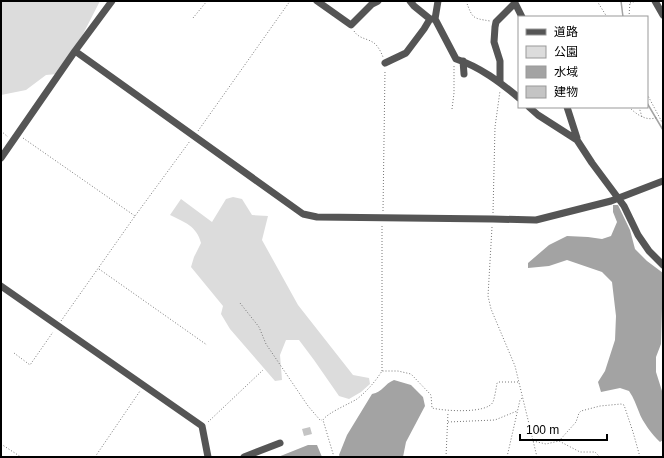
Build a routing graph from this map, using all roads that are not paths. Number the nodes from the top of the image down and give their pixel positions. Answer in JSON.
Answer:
{"nodes":[{"id":1,"x":112,"y":1,"type":"edge"},
{"id":2,"x":317,"y":1,"type":"edge"},
{"id":3,"x":378,"y":1,"type":"edge"},
{"id":4,"x":410,"y":1,"type":"edge"},
{"id":5,"x":438,"y":1,"type":"edge"},
{"id":6,"x":655,"y":1,"type":"edge"},
{"id":7,"x":515,"y":2,"type":"edge"},
{"id":8,"x":663,"y":15,"type":"edge"},
{"id":9,"x":522,"y":16,"type":"edge"},
{"id":10,"x":433,"y":19,"type":"junction"},
{"id":11,"x":75,"y":51,"type":"junction"},
{"id":12,"x":460,"y":60,"type":"junction"},
{"id":13,"x":385,"y":63,"type":"road end"},
{"id":14,"x":464,"y":74,"type":"dead end"},
{"id":15,"x":500,"y":82,"type":"junction"},
{"id":16,"x":518,"y":97,"type":"edge"},
{"id":17,"x":530,"y":108,"type":"edge"},
{"id":18,"x":568,"y":108,"type":"edge"},
{"id":19,"x":576,"y":139,"type":"junction"},
{"id":20,"x":1,"y":158,"type":"edge"},
{"id":21,"x":663,"y":181,"type":"edge"},
{"id":22,"x":618,"y":198,"type":"junction"},
{"id":23,"x":663,"y":265,"type":"edge"},
{"id":24,"x":1,"y":286,"type":"edge"},
{"id":25,"x":280,"y":443,"type":"dead end"},
{"id":26,"x":208,"y":457,"type":"edge"},
{"id":27,"x":244,"y":457,"type":"edge"}],
"edges":[{"from":1,"to":11,"type":"street"},
{"from":2,"to":3,"type":"street"},
{"from":4,"to":10,"type":"street"},
{"from":5,"to":10,"type":"street"},
{"from":6,"to":8,"type":"street"},
{"from":7,"to":9,"type":"street"},
{"from":7,"to":15,"type":"street"},
{"from":10,"to":12,"type":"street"},
{"from":10,"to":13,"type":"street"},
{"from":11,"to":20,"type":"street"},
{"from":11,"to":22,"type":"street"},
{"from":12,"to":14,"type":"street"},
{"from":12,"to":15,"type":"street"},
{"from":15,"to":16,"type":"street"},
{"from":17,"to":19,"type":"street"},
{"from":18,"to":19,"type":"street"},
{"from":19,"to":22,"type":"street"},
{"from":21,"to":22,"type":"street"},
{"from":22,"to":23,"type":"street"},
{"from":24,"to":26,"type":"street"},
{"from":25,"to":27,"type":"street"}]}
